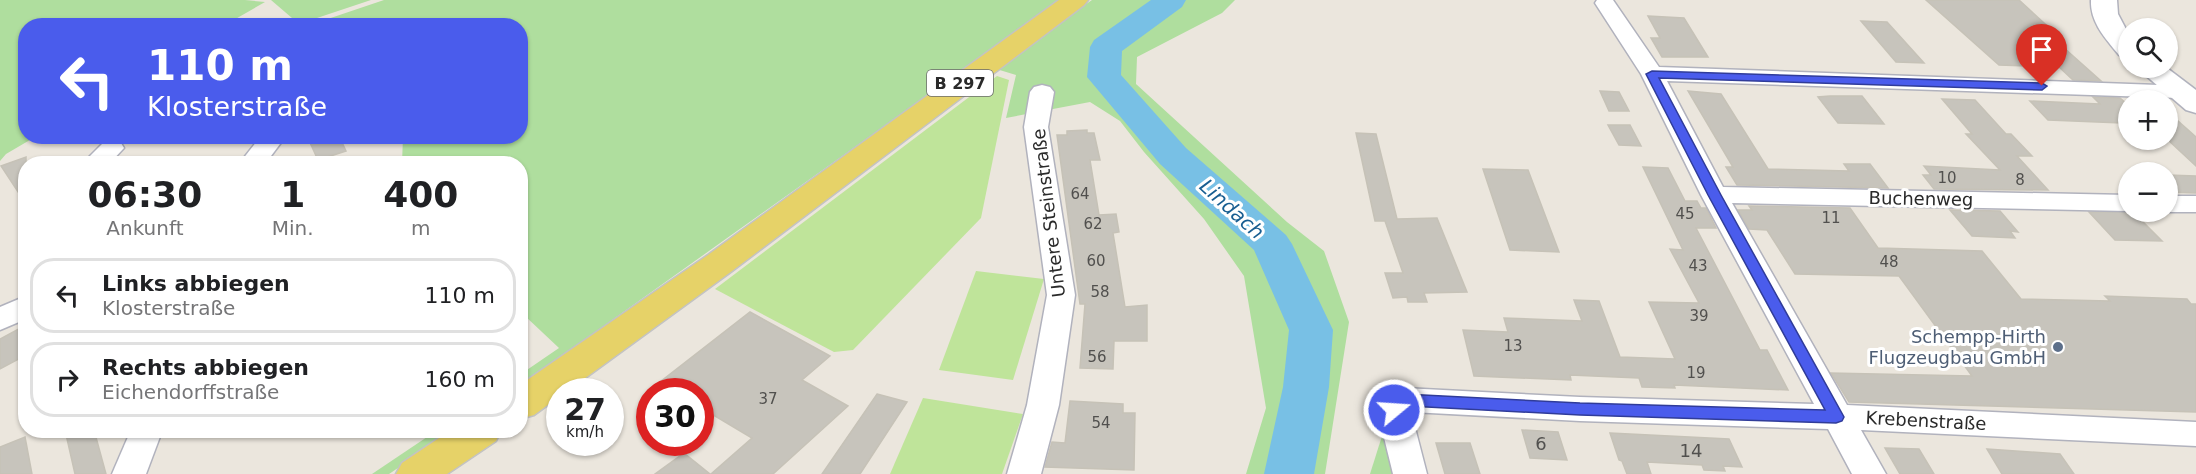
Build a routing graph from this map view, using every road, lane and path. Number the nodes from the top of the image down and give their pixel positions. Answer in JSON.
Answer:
{"nodes":[{"id":1,"x":1075,"y":0,"type":"edge"},
{"id":2,"x":2104,"y":0,"type":"edge"},
{"id":3,"x":1605,"y":3,"type":"dead end"},
{"id":4,"x":2118,"y":36,"type":"edge"},
{"id":5,"x":1652,"y":74,"type":"junction"},
{"id":6,"x":2165,"y":78,"type":"edge"},
{"id":7,"x":1042,"y":92,"type":"dead end"},
{"id":8,"x":2190,"y":95,"type":"edge"},
{"id":9,"x":267,"y":144,"type":"edge"},
{"id":10,"x":258,"y":156,"type":"edge"},
{"id":11,"x":1714,"y":195,"type":"junction"},
{"id":12,"x":2118,"y":203,"type":"edge"},
{"id":13,"x":2178,"y":204,"type":"edge"},
{"id":14,"x":2196,"y":204,"type":"edge"},
{"id":15,"x":18,"y":310,"type":"edge"},
{"id":16,"x":0,"y":320,"type":"edge"},
{"id":17,"x":528,"y":399,"type":"edge"},
{"id":18,"x":1836,"y":417,"type":"junction"},
{"id":19,"x":2196,"y":434,"type":"edge"},
{"id":20,"x":143,"y":438,"type":"edge"},
{"id":21,"x":470,"y":438,"type":"edge"},
{"id":22,"x":129,"y":474,"type":"edge"},
{"id":23,"x":416,"y":474,"type":"edge"},
{"id":24,"x":1024,"y":474,"type":"edge"},
{"id":25,"x":1410,"y":474,"type":"edge"},
{"id":26,"x":1869,"y":474,"type":"edge"}],
"edges":[{"from":1,"to":17,"type":"main road","number":"B 297"},
{"from":2,"to":4,"type":"main road"},
{"from":3,"to":5,"type":"street"},
{"from":5,"to":8,"type":"street"},
{"from":5,"to":11,"type":"street"},
{"from":6,"to":8,"type":"main road"},
{"from":7,"to":24,"type":"street","name":"Untere Steinstraße"},
{"from":9,"to":10,"type":"street"},
{"from":11,"to":12,"type":"street","name":"Buchenweg"},
{"from":11,"to":18,"type":"street"},
{"from":13,"to":14,"type":"street"},
{"from":15,"to":16,"type":"street"},
{"from":18,"to":19,"type":"street","name":"Krebenstraße"},
{"from":18,"to":25,"type":"street","name":"Krebenstraße"},
{"from":18,"to":26,"type":"street"},
{"from":20,"to":22,"type":"street"},
{"from":21,"to":23,"type":"main road"}]}
